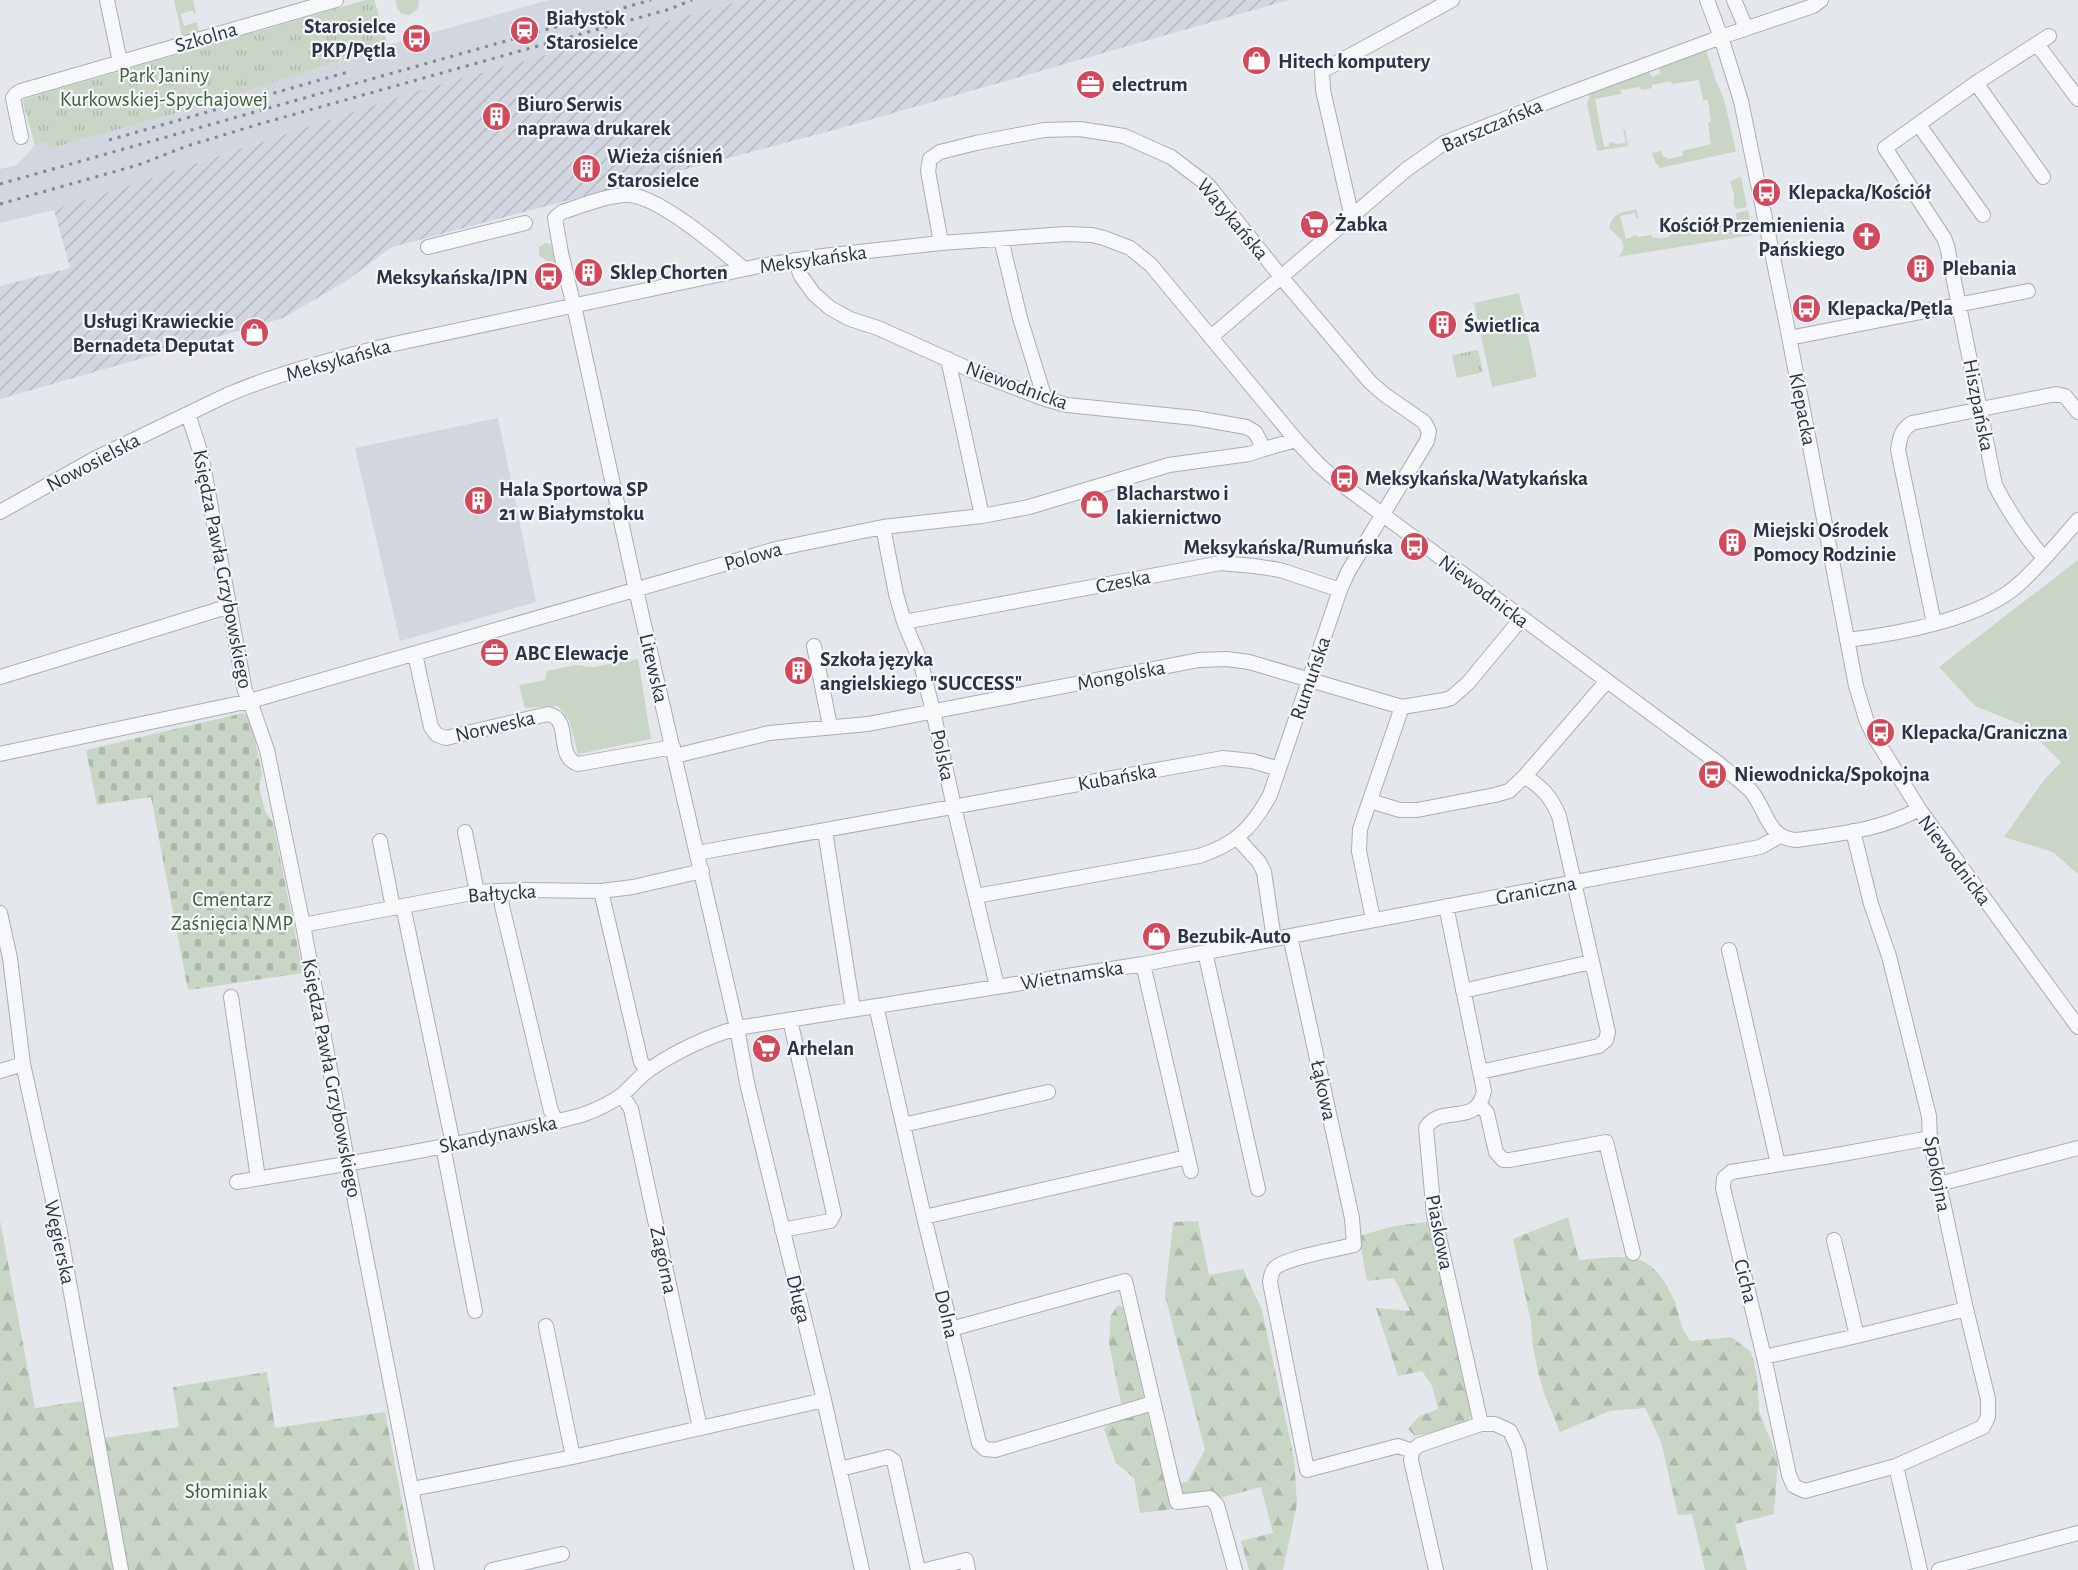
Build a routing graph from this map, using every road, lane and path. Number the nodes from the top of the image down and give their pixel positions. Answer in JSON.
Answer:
{"nodes":[{"id":1,"x":107,"y":0,"type":"edge"},
{"id":2,"x":336,"y":0,"type":"edge"},
{"id":3,"x":1452,"y":0,"type":"edge"},
{"id":4,"x":1707,"y":0,"type":"edge"},
{"id":5,"x":1734,"y":0,"type":"edge"},
{"id":6,"x":1821,"y":0,"type":"edge"},
{"id":7,"x":1746,"y":28,"type":"junction"},
{"id":8,"x":1721,"y":37,"type":"junction"},
{"id":9,"x":120,"y":62,"type":"junction"},
{"id":10,"x":1977,"y":82,"type":"junction"},
{"id":11,"x":2078,"y":99,"type":"edge"},
{"id":12,"x":1920,"y":125,"type":"junction"},
{"id":13,"x":21,"y":137,"type":"dead end"},
{"id":14,"x":2043,"y":177,"type":"dead end"},
{"id":15,"x":1983,"y":215,"type":"dead end"},
{"id":16,"x":1349,"y":220,"type":"junction"},
{"id":17,"x":525,"y":223,"type":"dead end"},
{"id":18,"x":1001,"y":239,"type":"junction"},
{"id":19,"x":941,"y":243,"type":"junction"},
{"id":20,"x":428,"y":247,"type":"dead end"},
{"id":21,"x":795,"y":260,"type":"junction"},
{"id":22,"x":744,"y":269,"type":"junction"},
{"id":23,"x":1282,"y":278,"type":"junction"},
{"id":24,"x":2028,"y":291,"type":"dead end"},
{"id":25,"x":1959,"y":305,"type":"junction"},
{"id":26,"x":574,"y":307,"type":"junction"},
{"id":27,"x":1211,"y":337,"type":"junction"},
{"id":28,"x":1789,"y":338,"type":"junction"},
{"id":29,"x":948,"y":359,"type":"junction"},
{"id":30,"x":1045,"y":399,"type":"junction"},
{"id":31,"x":1979,"y":410,"type":"junction"},
{"id":32,"x":2078,"y":412,"type":"edge"},
{"id":33,"x":188,"y":414,"type":"junction"},
{"id":34,"x":1296,"y":440,"type":"junction"},
{"id":35,"x":1264,"y":449,"type":"junction"},
{"id":36,"x":0,"y":512,"type":"edge"},
{"id":37,"x":982,"y":516,"type":"junction"},
{"id":38,"x":1382,"y":516,"type":"junction"},
{"id":39,"x":2078,"y":520,"type":"edge"},
{"id":40,"x":883,"y":526,"type":"junction"},
{"id":41,"x":2044,"y":558,"type":"junction"},
{"id":42,"x":636,"y":590,"type":"junction"},
{"id":43,"x":1340,"y":590,"type":"junction"},
{"id":44,"x":230,"y":606,"type":"junction"},
{"id":45,"x":1521,"y":619,"type":"junction"},
{"id":46,"x":904,"y":622,"type":"junction"},
{"id":47,"x":1934,"y":623,"type":"junction"},
{"id":48,"x":1847,"y":640,"type":"junction"},
{"id":49,"x":814,"y":646,"type":"dead end"},
{"id":50,"x":415,"y":654,"type":"junction"},
{"id":51,"x":0,"y":677,"type":"edge"},
{"id":52,"x":1309,"y":680,"type":"junction"},
{"id":53,"x":1606,"y":682,"type":"junction"},
{"id":54,"x":250,"y":701,"type":"junction"},
{"id":55,"x":1402,"y":706,"type":"junction"},
{"id":56,"x":933,"y":711,"type":"junction"},
{"id":57,"x":830,"y":726,"type":"junction"},
{"id":58,"x":674,"y":751,"type":"junction"},
{"id":59,"x":0,"y":754,"type":"edge"},
{"id":60,"x":1279,"y":769,"type":"junction"},
{"id":61,"x":1525,"y":776,"type":"junction"},
{"id":62,"x":1370,"y":801,"type":"junction"},
{"id":63,"x":954,"y":807,"type":"junction"},
{"id":64,"x":1919,"y":809,"type":"junction"},
{"id":65,"x":825,"y":831,"type":"junction"},
{"id":66,"x":1853,"y":831,"type":"junction"},
{"id":67,"x":465,"y":832,"type":"dead end"},
{"id":68,"x":1780,"y":836,"type":"junction"},
{"id":69,"x":1238,"y":839,"type":"junction"},
{"id":70,"x":380,"y":840,"type":"dead end"},
{"id":71,"x":697,"y":853,"type":"junction"},
{"id":72,"x":702,"y":871,"type":"junction"},
{"id":73,"x":1574,"y":883,"type":"junction"},
{"id":74,"x":501,"y":891,"type":"junction"},
{"id":75,"x":601,"y":891,"type":"junction"},
{"id":76,"x":477,"y":892,"type":"junction"},
{"id":77,"x":976,"y":896,"type":"junction"},
{"id":78,"x":1446,"y":906,"type":"junction"},
{"id":79,"x":398,"y":907,"type":"junction"},
{"id":80,"x":0,"y":913,"type":"edge"},
{"id":81,"x":1373,"y":919,"type":"junction"},
{"id":82,"x":303,"y":925,"type":"junction"},
{"id":83,"x":1290,"y":936,"type":"junction"},
{"id":84,"x":1274,"y":939,"type":"junction"},
{"id":85,"x":1729,"y":950,"type":"dead end"},
{"id":86,"x":1205,"y":952,"type":"junction"},
{"id":87,"x":1591,"y":962,"type":"junction"},
{"id":88,"x":1143,"y":964,"type":"junction"},
{"id":89,"x":997,"y":986,"type":"junction"},
{"id":90,"x":1463,"y":991,"type":"junction"},
{"id":91,"x":231,"y":997,"type":"dead end"},
{"id":92,"x":876,"y":1006,"type":"junction"},
{"id":93,"x":853,"y":1009,"type":"junction"},
{"id":94,"x":790,"y":1020,"type":"junction"},
{"id":95,"x":737,"y":1028,"type":"junction"},
{"id":96,"x":2078,"y":1028,"type":"edge"},
{"id":97,"x":23,"y":1064,"type":"junction"},
{"id":98,"x":0,"y":1071,"type":"edge"},
{"id":99,"x":648,"y":1071,"type":"junction"},
{"id":100,"x":1480,"y":1072,"type":"junction"},
{"id":101,"x":1048,"y":1092,"type":"dead end"},
{"id":102,"x":622,"y":1095,"type":"junction"},
{"id":103,"x":1480,"y":1105,"type":"junction"},
{"id":104,"x":556,"y":1122,"type":"junction"},
{"id":105,"x":903,"y":1125,"type":"junction"},
{"id":106,"x":1930,"y":1138,"type":"junction"},
{"id":107,"x":448,"y":1145,"type":"junction"},
{"id":108,"x":2078,"y":1148,"type":"edge"},
{"id":109,"x":1778,"y":1164,"type":"junction"},
{"id":110,"x":348,"y":1165,"type":"junction"},
{"id":111,"x":258,"y":1178,"type":"junction"},
{"id":112,"x":237,"y":1182,"type":"dead end"},
{"id":113,"x":1939,"y":1184,"type":"junction"},
{"id":114,"x":1258,"y":1189,"type":"dead end"},
{"id":115,"x":924,"y":1217,"type":"junction"},
{"id":116,"x":782,"y":1230,"type":"junction"},
{"id":117,"x":1834,"y":1239,"type":"dead end"},
{"id":118,"x":1633,"y":1253,"type":"dead end"},
{"id":119,"x":1966,"y":1309,"type":"junction"},
{"id":120,"x":475,"y":1311,"type":"dead end"},
{"id":121,"x":546,"y":1326,"type":"dead end"},
{"id":122,"x":951,"y":1329,"type":"junction"},
{"id":123,"x":1857,"y":1336,"type":"junction"},
{"id":124,"x":1764,"y":1357,"type":"junction"},
{"id":125,"x":824,"y":1400,"type":"junction"},
{"id":126,"x":1153,"y":1403,"type":"junction"},
{"id":127,"x":1481,"y":1424,"type":"junction"},
{"id":128,"x":700,"y":1428,"type":"junction"},
{"id":129,"x":1412,"y":1451,"type":"junction"},
{"id":130,"x":573,"y":1456,"type":"junction"},
{"id":131,"x":1896,"y":1466,"type":"junction"},
{"id":132,"x":840,"y":1468,"type":"junction"},
{"id":133,"x":412,"y":1489,"type":"junction"},
{"id":134,"x":2078,"y":1533,"type":"edge"},
{"id":135,"x":562,"y":1554,"type":"dead end"},
{"id":136,"x":121,"y":1570,"type":"edge"},
{"id":137,"x":427,"y":1570,"type":"edge"},
{"id":138,"x":492,"y":1570,"type":"edge"},
{"id":139,"x":862,"y":1570,"type":"edge"},
{"id":140,"x":918,"y":1570,"type":"edge"},
{"id":141,"x":926,"y":1570,"type":"edge"},
{"id":142,"x":968,"y":1570,"type":"edge"},
{"id":143,"x":1235,"y":1570,"type":"edge"},
{"id":144,"x":1436,"y":1570,"type":"edge"},
{"id":145,"x":1540,"y":1570,"type":"edge"},
{"id":146,"x":1920,"y":1570,"type":"edge"},
{"id":147,"x":1939,"y":1570,"type":"edge"}],
"edges":[{"from":1,"to":9,"type":"street"},
{"from":2,"to":9,"type":"street","name":"Szkolna"},
{"from":3,"to":16,"type":"street"},
{"from":4,"to":8,"type":"street","name":"Klepacka"},
{"from":5,"to":7,"type":"street"},
{"from":6,"to":7,"type":"street","name":"Barszczańska"},
{"from":7,"to":8,"type":"street","name":"Barszczańska"},
{"from":8,"to":16,"type":"street","name":"Barszczańska"},
{"from":8,"to":28,"type":"street","name":"Klepacka"},
{"from":9,"to":13,"type":"street","name":"Szkolna"},
{"from":10,"to":11,"type":"street"},
{"from":10,"to":12,"type":"street"},
{"from":10,"to":14,"type":"street"},
{"from":12,"to":15,"type":"street"},
{"from":12,"to":25,"type":"street","name":"Hiszpańska"},
{"from":16,"to":23,"type":"street","name":"Barszczańska"},
{"from":17,"to":20,"type":"street"},
{"from":18,"to":19,"type":"street","name":"Meksykańska"},
{"from":18,"to":27,"type":"street","name":"Meksykańska"},
{"from":18,"to":30,"type":"street"},
{"from":19,"to":21,"type":"street","name":"Meksykańska"},
{"from":19,"to":23,"type":"street","name":"Watykańska"},
{"from":21,"to":22,"type":"street","name":"Meksykańska"},
{"from":21,"to":29,"type":"street","name":"Niewodnicka"},
{"from":22,"to":26,"type":"street","name":"Meksykańska"},
{"from":22,"to":26,"type":"street","name":"Litewska"},
{"from":23,"to":27,"type":"street","name":"Barszczańska"},
{"from":23,"to":38,"type":"street","name":"Watykańska"},
{"from":24,"to":25,"type":"street"},
{"from":25,"to":28,"type":"street"},
{"from":25,"to":31,"type":"street","name":"Hiszpańska"},
{"from":26,"to":33,"type":"street","name":"Meksykańska"},
{"from":26,"to":42,"type":"street","name":"Litewska"},
{"from":27,"to":34,"type":"street","name":"Meksykańska"},
{"from":28,"to":48,"type":"street","name":"Klepacka"},
{"from":29,"to":30,"type":"street","name":"Niewodnicka"},
{"from":29,"to":37,"type":"street"},
{"from":30,"to":35,"type":"street","name":"Niewodnicka"},
{"from":31,"to":32,"type":"street"},
{"from":31,"to":41,"type":"street","name":"Hiszpańska"},
{"from":31,"to":47,"type":"street"},
{"from":33,"to":36,"type":"street","name":"Nowosielska"},
{"from":33,"to":44,"type":"street","name":"Księdza Pawła Grzybowskiego"},
{"from":34,"to":35,"type":"street"},
{"from":34,"to":38,"type":"street","name":"Niewodnicka"},
{"from":35,"to":37,"type":"street","name":"Polowa"},
{"from":37,"to":40,"type":"street","name":"Polowa"},
{"from":38,"to":43,"type":"street","name":"Rumuńska"},
{"from":38,"to":45,"type":"street","name":"Niewodnicka"},
{"from":39,"to":41,"type":"street"},
{"from":40,"to":42,"type":"street","name":"Polowa"},
{"from":40,"to":46,"type":"street","name":"Polska"},
{"from":41,"to":47,"type":"street"},
{"from":42,"to":50,"type":"street","name":"Polowa"},
{"from":42,"to":58,"type":"street","name":"Litewska"},
{"from":43,"to":46,"type":"street","name":"Czeska"},
{"from":43,"to":52,"type":"street","name":"Rumuńska"},
{"from":44,"to":51,"type":"street"},
{"from":44,"to":54,"type":"street","name":"Księdza Pawła Grzybowskiego"},
{"from":45,"to":53,"type":"street","name":"Niewodnicka"},
{"from":45,"to":55,"type":"street"},
{"from":46,"to":56,"type":"street","name":"Polska"},
{"from":47,"to":48,"type":"street"},
{"from":48,"to":64,"type":"street","name":"Klepacka"},
{"from":49,"to":57,"type":"street"},
{"from":50,"to":54,"type":"street","name":"Polowa"},
{"from":50,"to":58,"type":"street","name":"Norweska"},
{"from":52,"to":55,"type":"street","name":"Mongolska"},
{"from":52,"to":56,"type":"street","name":"Mongolska"},
{"from":52,"to":60,"type":"street","name":"Rumuńska"},
{"from":53,"to":61,"type":"street"},
{"from":53,"to":68,"type":"street","name":"Niewodnicka"},
{"from":54,"to":59,"type":"street","name":"Polowa"},
{"from":54,"to":82,"type":"street","name":"Księdza Pawła Grzybowskiego"},
{"from":55,"to":62,"type":"street"},
{"from":56,"to":57,"type":"street","name":"Mongolska"},
{"from":56,"to":63,"type":"street","name":"Polska"},
{"from":57,"to":58,"type":"street","name":"Norweska"},
{"from":58,"to":71,"type":"street","name":"Litewska"},
{"from":60,"to":63,"type":"street","name":"Kubańska"},
{"from":60,"to":69,"type":"street","name":"Rumuńska"},
{"from":61,"to":62,"type":"street"},
{"from":61,"to":73,"type":"street"},
{"from":62,"to":81,"type":"street"},
{"from":63,"to":65,"type":"street","name":"Kubańska"},
{"from":63,"to":77,"type":"street","name":"Polska"},
{"from":64,"to":66,"type":"street","name":"Niewodnicka"},
{"from":64,"to":96,"type":"street","name":"Niewodnicka"},
{"from":65,"to":71,"type":"street","name":"Kubańska"},
{"from":65,"to":93,"type":"street"},
{"from":66,"to":68,"type":"street","name":"Niewodnicka"},
{"from":66,"to":106,"type":"street","name":"Spokojna"},
{"from":67,"to":76,"type":"street"},
{"from":68,"to":73,"type":"street","name":"Graniczna"},
{"from":69,"to":77,"type":"street","name":"Rumuńska"},
{"from":69,"to":84,"type":"street"},
{"from":70,"to":79,"type":"street"},
{"from":71,"to":72,"type":"street","name":"Litewska"},
{"from":72,"to":75,"type":"street","name":"Bałtycka"},
{"from":72,"to":95,"type":"street","name":"Litewska"},
{"from":73,"to":78,"type":"street","name":"Graniczna"},
{"from":73,"to":87,"type":"street"},
{"from":74,"to":75,"type":"street","name":"Bałtycka"},
{"from":74,"to":76,"type":"street","name":"Bałtycka"},
{"from":74,"to":104,"type":"street"},
{"from":75,"to":99,"type":"street"},
{"from":76,"to":79,"type":"street","name":"Bałtycka"},
{"from":77,"to":89,"type":"street","name":"Polska"},
{"from":78,"to":81,"type":"street","name":"Graniczna"},
{"from":78,"to":90,"type":"street"},
{"from":79,"to":82,"type":"street","name":"Bałtycka"},
{"from":79,"to":107,"type":"street"},
{"from":80,"to":97,"type":"street","name":"Węgierska"},
{"from":81,"to":83,"type":"street","name":"Graniczna"},
{"from":82,"to":110,"type":"street","name":"Księdza Pawła Grzybowskiego"},
{"from":83,"to":84,"type":"street","name":"Wietnamska"},
{"from":83,"to":129,"type":"street","name":"Łąkowa"},
{"from":84,"to":86,"type":"street","name":"Wietnamska"},
{"from":85,"to":109,"type":"street"},
{"from":86,"to":88,"type":"street","name":"Wietnamska"},
{"from":86,"to":114,"type":"street"},
{"from":87,"to":90,"type":"street"},
{"from":87,"to":100,"type":"street"},
{"from":88,"to":89,"type":"street","name":"Wietnamska"},
{"from":88,"to":115,"type":"street"},
{"from":89,"to":92,"type":"street","name":"Wietnamska"},
{"from":90,"to":100,"type":"street"},
{"from":91,"to":111,"type":"street"},
{"from":92,"to":93,"type":"street","name":"Wietnamska"},
{"from":92,"to":105,"type":"street","name":"Dolna"},
{"from":93,"to":94,"type":"street","name":"Wietnamska"},
{"from":94,"to":95,"type":"street","name":"Wietnamska"},
{"from":94,"to":116,"type":"street"},
{"from":95,"to":99,"type":"street","name":"Skandynawska"},
{"from":95,"to":116,"type":"street","name":"Długa"},
{"from":97,"to":98,"type":"street"},
{"from":97,"to":136,"type":"street","name":"Węgierska"},
{"from":99,"to":102,"type":"street","name":"Skandynawska"},
{"from":100,"to":103,"type":"street"},
{"from":101,"to":105,"type":"street"},
{"from":102,"to":104,"type":"street","name":"Skandynawska"},
{"from":102,"to":128,"type":"street","name":"Zagórna"},
{"from":103,"to":118,"type":"street"},
{"from":103,"to":127,"type":"street","name":"Piaskowa"},
{"from":104,"to":107,"type":"street","name":"Skandynawska"},
{"from":105,"to":115,"type":"street","name":"Dolna"},
{"from":106,"to":109,"type":"street","name":"Cicha"},
{"from":106,"to":113,"type":"street","name":"Spokojna"},
{"from":107,"to":110,"type":"street","name":"Skandynawska"},
{"from":107,"to":120,"type":"street"},
{"from":108,"to":113,"type":"street"},
{"from":109,"to":124,"type":"street","name":"Cicha"},
{"from":110,"to":111,"type":"street","name":"Skandynawska"},
{"from":110,"to":133,"type":"street","name":"Księdza Pawła Grzybowskiego"},
{"from":111,"to":112,"type":"street","name":"Skandynawska"},
{"from":113,"to":119,"type":"street","name":"Spokojna"},
{"from":115,"to":122,"type":"street","name":"Dolna"},
{"from":116,"to":125,"type":"street","name":"Długa"},
{"from":117,"to":123,"type":"street"},
{"from":119,"to":123,"type":"street"},
{"from":119,"to":131,"type":"street","name":"Spokojna"},
{"from":121,"to":130,"type":"street"},
{"from":122,"to":126,"type":"street","name":"Dolna"},
{"from":122,"to":126,"type":"street"},
{"from":123,"to":124,"type":"street"},
{"from":124,"to":131,"type":"street","name":"Cicha"},
{"from":125,"to":128,"type":"street"},
{"from":125,"to":132,"type":"street","name":"Długa"},
{"from":126,"to":143,"type":"street"},
{"from":127,"to":129,"type":"street"},
{"from":127,"to":145,"type":"street"},
{"from":128,"to":130,"type":"street"},
{"from":129,"to":144,"type":"street"},
{"from":130,"to":133,"type":"street"},
{"from":131,"to":146,"type":"street"},
{"from":132,"to":139,"type":"street","name":"Długa"},
{"from":132,"to":140,"type":"street"},
{"from":133,"to":137,"type":"street","name":"Księdza Pawła Grzybowskiego"},
{"from":134,"to":147,"type":"street"},
{"from":135,"to":138,"type":"street"},
{"from":141,"to":142,"type":"street"}]}
